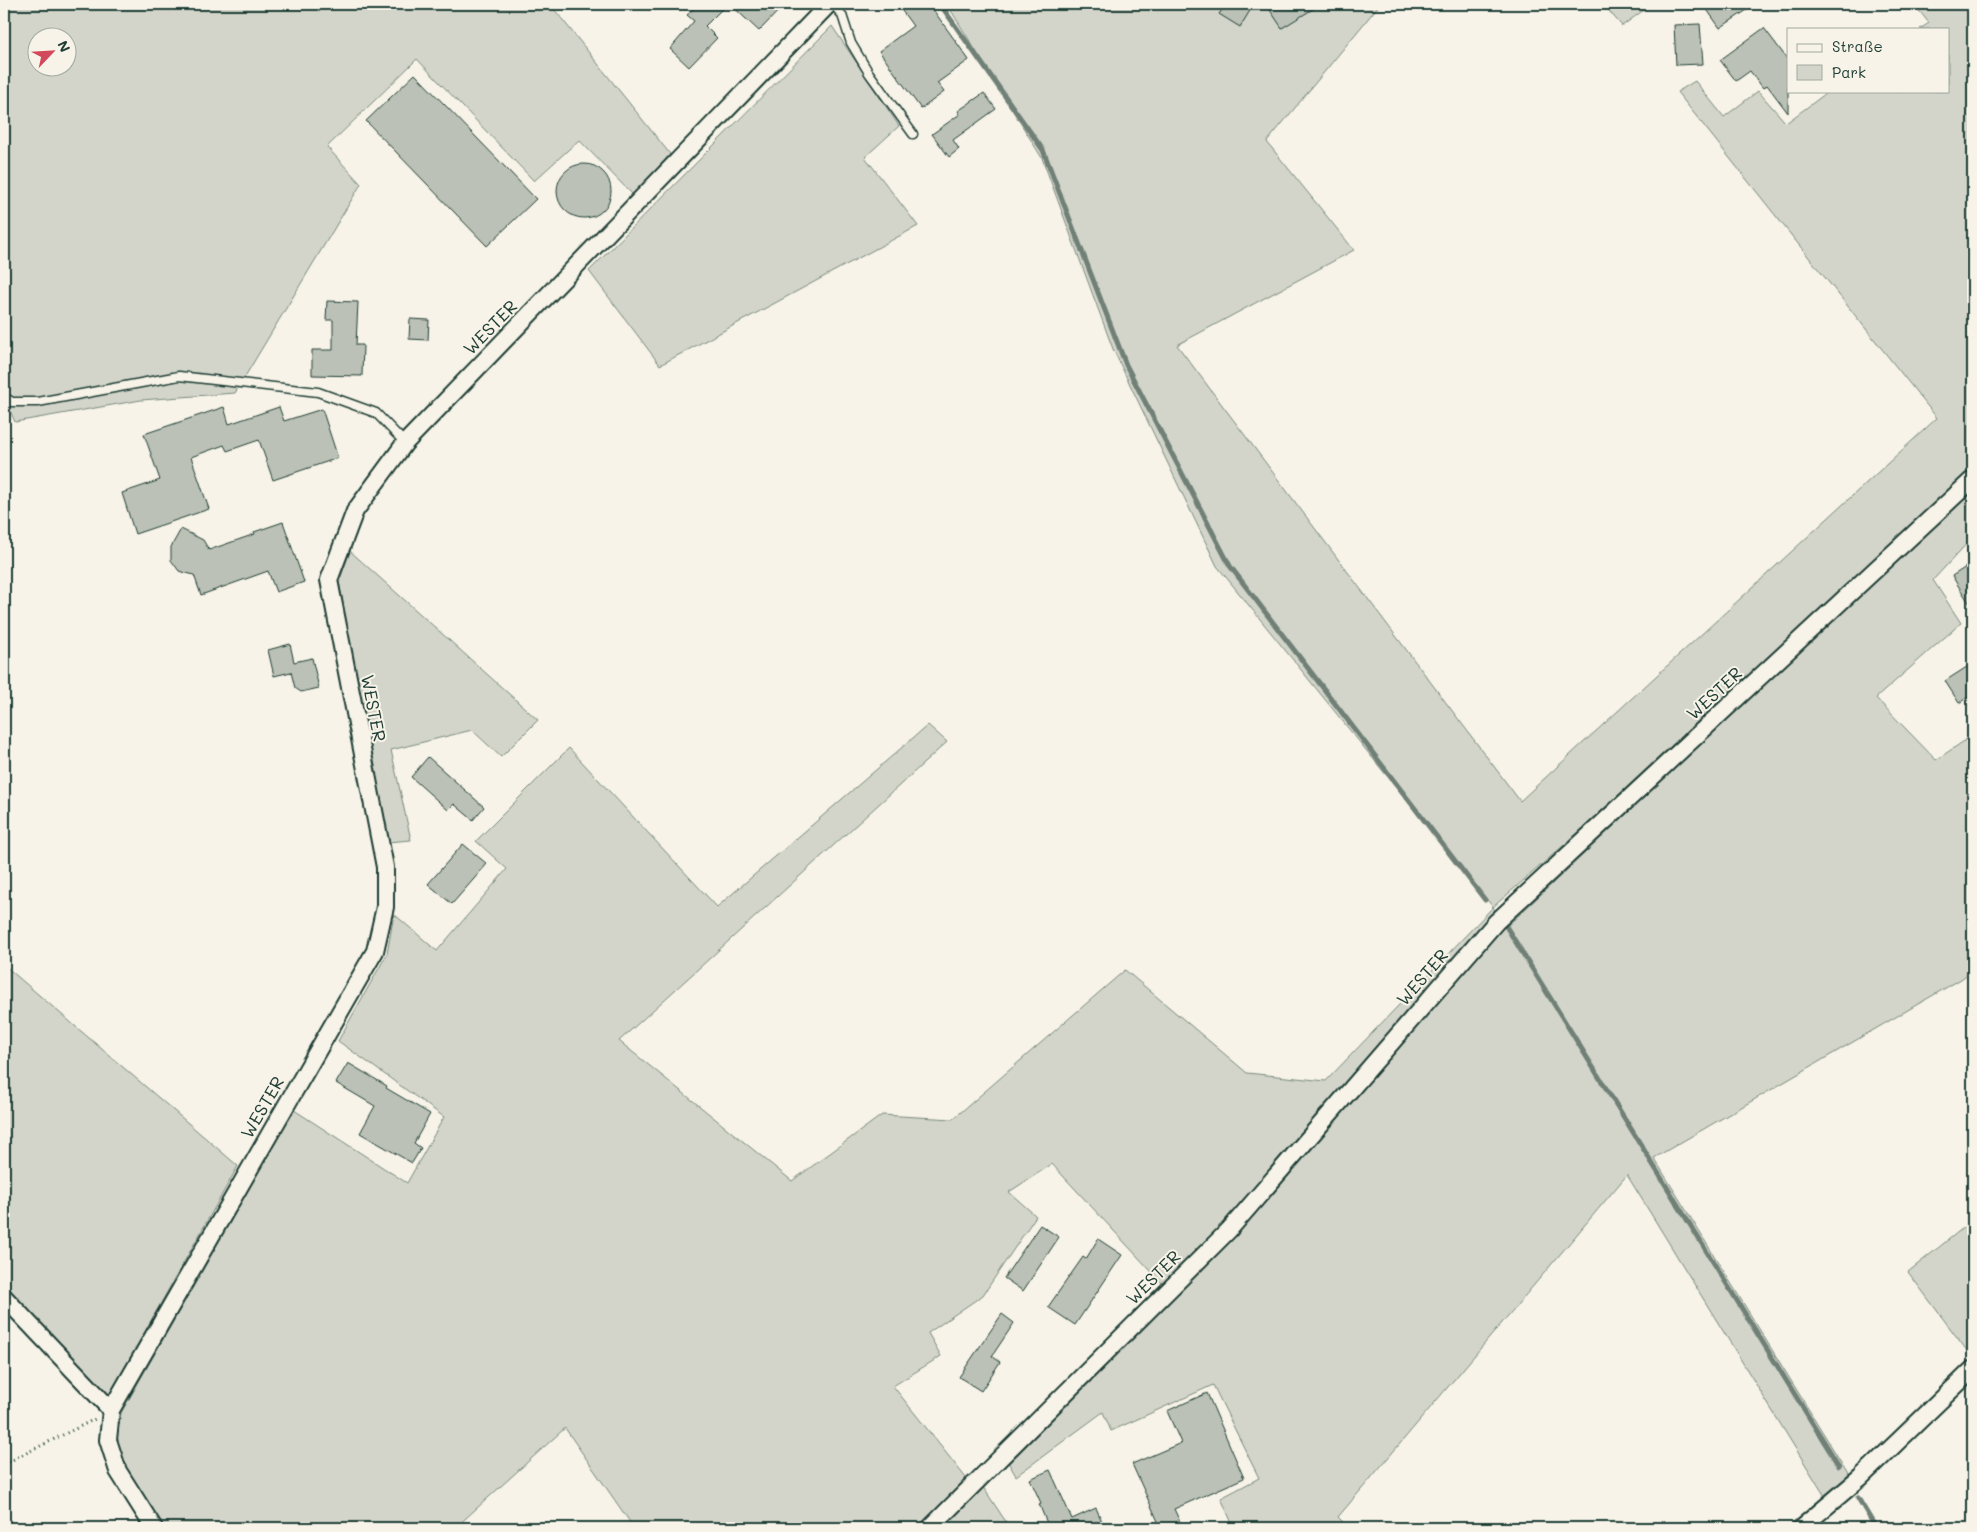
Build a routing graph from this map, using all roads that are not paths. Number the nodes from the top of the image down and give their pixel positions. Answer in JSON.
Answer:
{"nodes":[{"id":1,"x":829,"y":4,"type":"edge"},
{"id":2,"x":833,"y":4,"type":"edge"},
{"id":3,"x":913,"y":134,"type":"dead end"},
{"id":4,"x":4,"y":397,"type":"edge"},
{"id":5,"x":405,"y":444,"type":"junction"},
{"id":6,"x":1973,"y":479,"type":"edge"},
{"id":7,"x":4,"y":1297,"type":"edge"},
{"id":8,"x":1973,"y":1368,"type":"edge"},
{"id":9,"x":111,"y":1410,"type":"junction"},
{"id":10,"x":154,"y":1528,"type":"edge"},
{"id":11,"x":930,"y":1528,"type":"edge"},
{"id":12,"x":1801,"y":1528,"type":"edge"}],
"edges":[{"from":1,"to":5,"type":"street","name":"WESTER"},
{"from":2,"to":3,"type":"lane"},
{"from":4,"to":5,"type":"lane"},
{"from":5,"to":9,"type":"street","name":"WESTER"},
{"from":6,"to":11,"type":"street","name":"WESTER"},
{"from":7,"to":9,"type":"street"},
{"from":8,"to":12,"type":"street"},
{"from":9,"to":10,"type":"street","name":"WESTER"}]}
